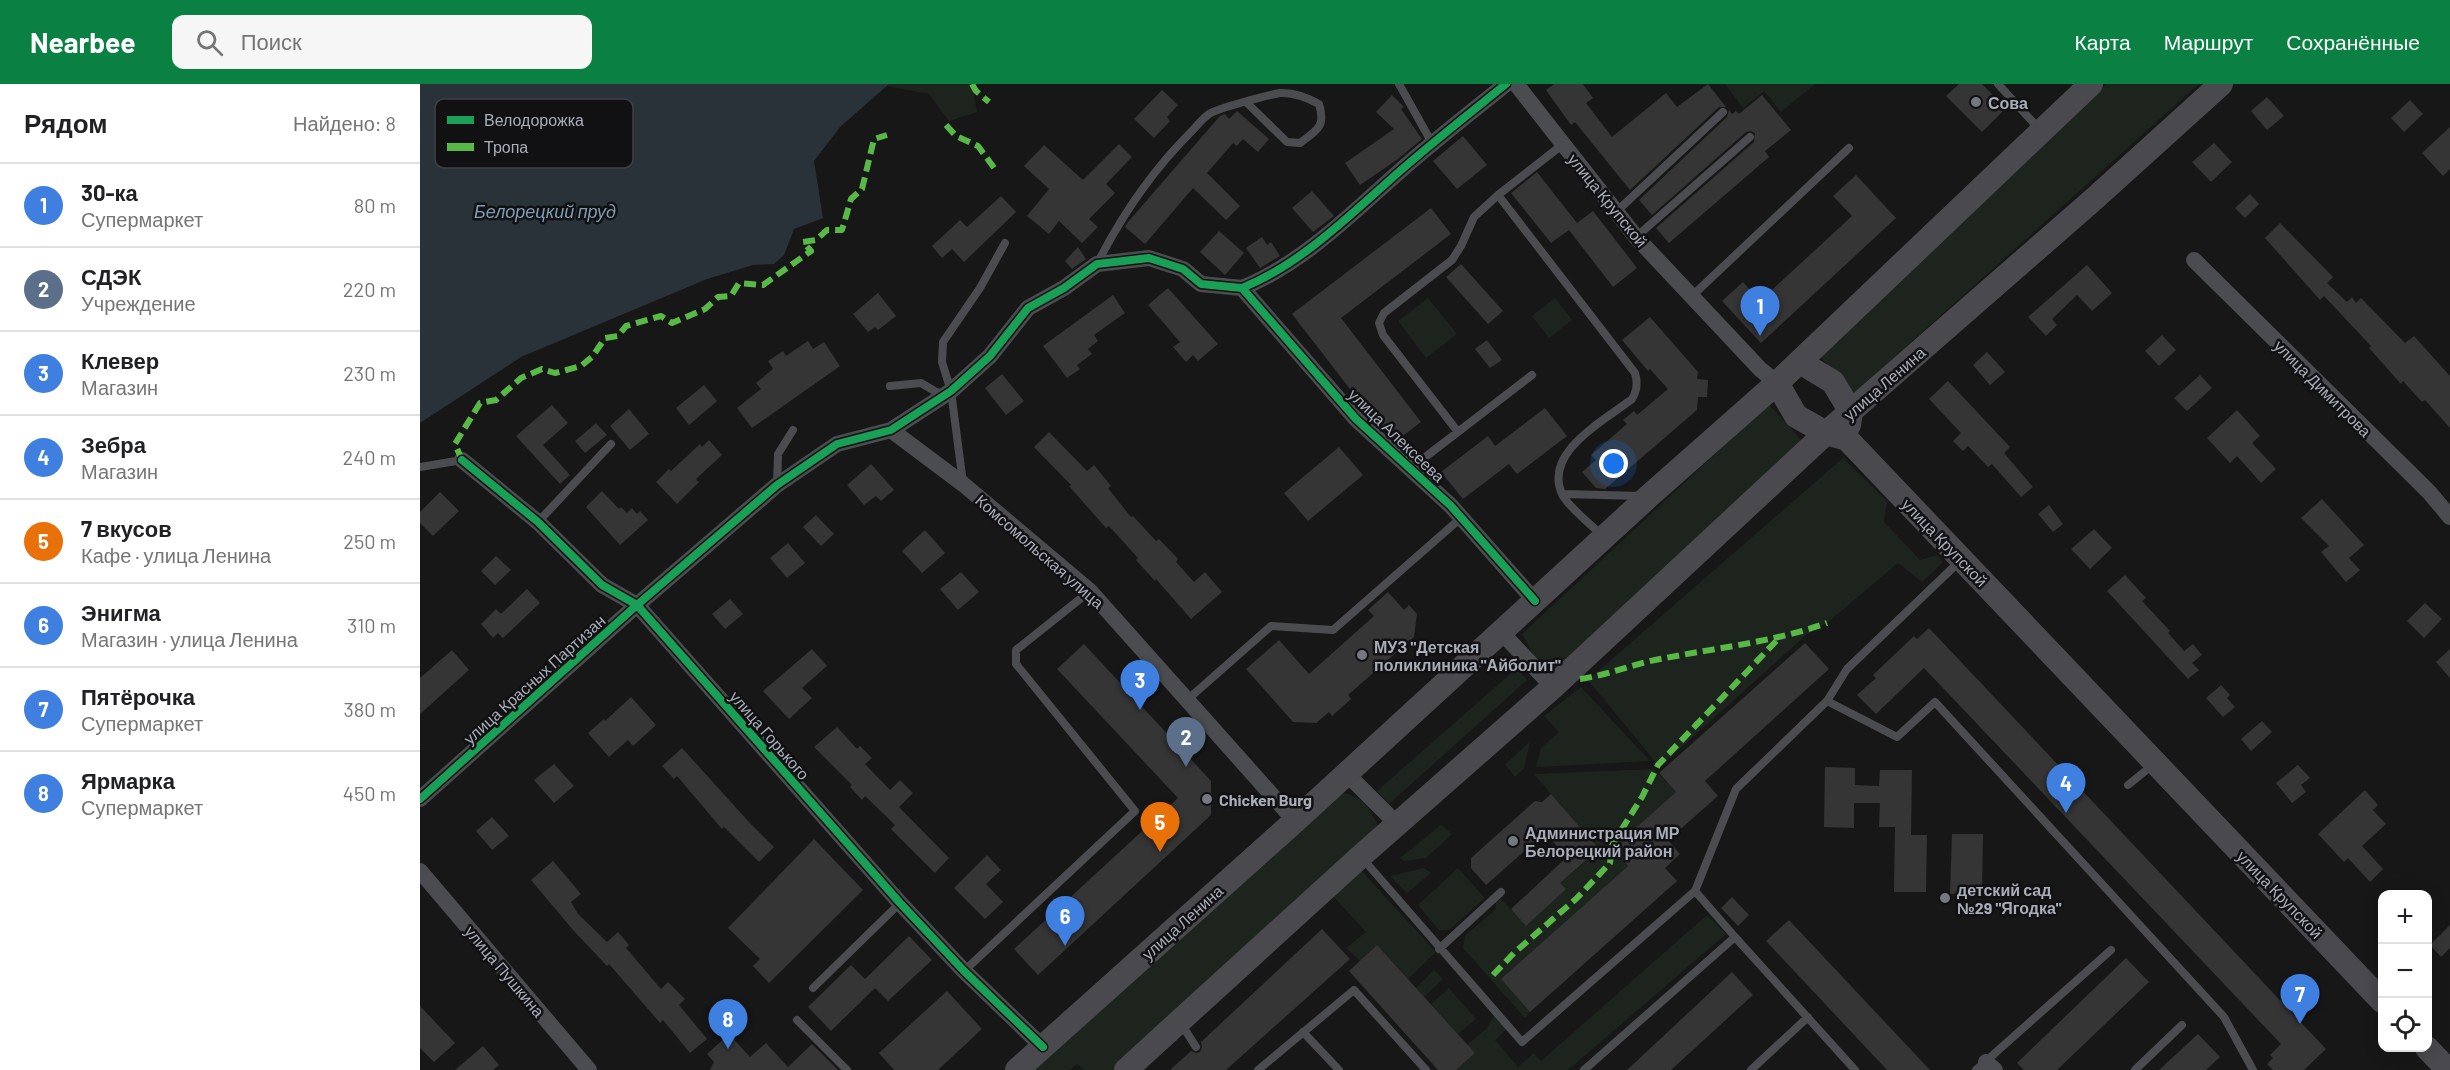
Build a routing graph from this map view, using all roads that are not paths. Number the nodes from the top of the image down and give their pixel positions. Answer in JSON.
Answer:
{"nodes":[{"id":1,"x":1399,"y":84,"type":"edge"},
{"id":2,"x":1506,"y":84,"type":"edge"},
{"id":3,"x":1516,"y":84,"type":"edge"},
{"id":4,"x":1998,"y":84,"type":"edge"},
{"id":5,"x":2091,"y":84,"type":"edge"},
{"id":6,"x":2221,"y":84,"type":"edge"},
{"id":7,"x":1246,"y":102,"type":"junction"},
{"id":8,"x":1723,"y":112,"type":"dead end"},
{"id":9,"x":2040,"y":131,"type":"junction"},
{"id":10,"x":1750,"y":137,"type":"dead end"},
{"id":11,"x":1432,"y":143,"type":"junction"},
{"id":12,"x":1562,"y":146,"type":"junction"},
{"id":13,"x":1849,"y":148,"type":"dead end"},
{"id":14,"x":1497,"y":195,"type":"junction"},
{"id":15,"x":1616,"y":212,"type":"junction"},
{"id":16,"x":1636,"y":237,"type":"junction"},
{"id":17,"x":1005,"y":243,"type":"dead end"},
{"id":18,"x":2194,"y":260,"type":"dead end"},
{"id":19,"x":1097,"y":264,"type":"junction"},
{"id":20,"x":1242,"y":288,"type":"junction"},
{"id":21,"x":1692,"y":296,"type":"junction"},
{"id":22,"x":1800,"y":362,"type":"junction"},
{"id":23,"x":1532,"y":375,"type":"dead end"},
{"id":24,"x":1777,"y":383,"type":"junction"},
{"id":25,"x":890,"y":386,"type":"dead end"},
{"id":26,"x":951,"y":391,"type":"junction"},
{"id":27,"x":1851,"y":411,"type":"junction"},
{"id":28,"x":793,"y":430,"type":"dead end"},
{"id":29,"x":891,"y":430,"type":"junction"},
{"id":30,"x":1458,"y":432,"type":"junction"},
{"id":31,"x":1837,"y":436,"type":"junction"},
{"id":32,"x":611,"y":444,"type":"dead end"},
{"id":33,"x":462,"y":460,"type":"joint"},
{"id":34,"x":420,"y":467,"type":"edge"},
{"id":35,"x":1411,"y":468,"type":"junction"},
{"id":36,"x":963,"y":484,"type":"junction"},
{"id":37,"x":777,"y":485,"type":"junction"},
{"id":38,"x":1562,"y":494,"type":"junction"},
{"id":39,"x":1649,"y":496,"type":"junction"},
{"id":40,"x":1462,"y":517,"type":"junction"},
{"id":41,"x":2450,"y":517,"type":"edge"},
{"id":42,"x":538,"y":522,"type":"junction"},
{"id":43,"x":1605,"y":538,"type":"junction"},
{"id":44,"x":1961,"y":559,"type":"junction"},
{"id":45,"x":1090,"y":591,"type":"junction"},
{"id":46,"x":1535,"y":601,"type":"junction"},
{"id":47,"x":637,"y":605,"type":"junction"},
{"id":48,"x":1501,"y":632,"type":"junction"},
{"id":49,"x":1553,"y":687,"type":"junction"},
{"id":50,"x":1186,"y":700,"type":"junction"},
{"id":51,"x":1827,"y":701,"type":"junction"},
{"id":52,"x":2155,"y":764,"type":"junction"},
{"id":53,"x":1347,"y":774,"type":"junction"},
{"id":54,"x":2128,"y":785,"type":"dead end"},
{"id":55,"x":420,"y":799,"type":"edge"},
{"id":56,"x":1295,"y":821,"type":"junction"},
{"id":57,"x":1397,"y":824,"type":"junction"},
{"id":58,"x":1361,"y":856,"type":"junction"},
{"id":59,"x":420,"y":871,"type":"edge"},
{"id":60,"x":1695,"y":891,"type":"junction"},
{"id":61,"x":1501,"y":892,"type":"dead end"},
{"id":62,"x":900,"y":903,"type":"junction"},
{"id":63,"x":1735,"y":937,"type":"junction"},
{"id":64,"x":1439,"y":949,"type":"junction"},
{"id":65,"x":2111,"y":950,"type":"dead end"},
{"id":66,"x":964,"y":971,"type":"junction"},
{"id":67,"x":813,"y":988,"type":"dead end"},
{"id":68,"x":2379,"y":998,"type":"edge"},
{"id":69,"x":1808,"y":1017,"type":"junction"},
{"id":70,"x":797,"y":1020,"type":"dead end"},
{"id":71,"x":1180,"y":1022,"type":"junction"},
{"id":72,"x":2182,"y":1024,"type":"dead end"},
{"id":73,"x":1303,"y":1032,"type":"junction"},
{"id":74,"x":1043,"y":1047,"type":"junction"},
{"id":75,"x":1196,"y":1047,"type":"dead end"},
{"id":76,"x":2432,"y":1052,"type":"edge"},
{"id":77,"x":1986,"y":1067,"type":"edge"},
{"id":78,"x":589,"y":1070,"type":"edge"},
{"id":79,"x":847,"y":1070,"type":"edge"},
{"id":80,"x":1017,"y":1070,"type":"edge"},
{"id":81,"x":1126,"y":1070,"type":"edge"},
{"id":82,"x":1258,"y":1070,"type":"edge"},
{"id":83,"x":1339,"y":1070,"type":"edge"},
{"id":84,"x":1426,"y":1070,"type":"edge"},
{"id":85,"x":1584,"y":1070,"type":"edge"},
{"id":86,"x":1751,"y":1070,"type":"edge"},
{"id":87,"x":1855,"y":1070,"type":"edge"},
{"id":88,"x":2135,"y":1070,"type":"edge"},
{"id":89,"x":2253,"y":1070,"type":"edge"},
{"id":90,"x":2448,"y":1070,"type":"edge"}],
"edges":[{"from":1,"to":11,"type":"lane"},
{"from":2,"to":11,"type":"street"},
{"from":3,"to":12,"type":"street","name":"улица Крупской"},
{"from":4,"to":9,"type":"lane"},
{"from":5,"to":9,"type":"main road","name":"улица Ленина"},
{"from":6,"to":27,"type":"main road","name":"улица Ленина"},
{"from":7,"to":7,"type":"lane"},
{"from":7,"to":19,"type":"lane"},
{"from":8,"to":15,"type":"lane"},
{"from":9,"to":22,"type":"main road","name":"улица Ленина"},
{"from":10,"to":16,"type":"lane"},
{"from":11,"to":20,"type":"street"},
{"from":12,"to":14,"type":"lane"},
{"from":12,"to":15,"type":"street","name":"улица Крупской"},
{"from":13,"to":21,"type":"lane"},
{"from":14,"to":30,"type":"lane"},
{"from":14,"to":38,"type":"lane"},
{"from":15,"to":16,"type":"street","name":"улица Крупской"},
{"from":16,"to":21,"type":"street","name":"улица Крупской"},
{"from":17,"to":26,"type":"lane"},
{"from":18,"to":41,"type":"street","name":"улица Димитрова"},
{"from":19,"to":20,"type":"street"},
{"from":19,"to":26,"type":"street","name":"улица Красных Партизан"},
{"from":20,"to":35,"type":"street","name":"улица Алексеева"},
{"from":21,"to":24,"type":"street","name":"улица Крупской"},
{"from":22,"to":24,"type":"main road","name":"улица Ленина"},
{"from":22,"to":27,"type":"main road"},
{"from":23,"to":30,"type":"lane"},
{"from":24,"to":31,"type":"main road","name":"улица Крупской"},
{"from":24,"to":39,"type":"main road","name":"улица Ленина"},
{"from":25,"to":26,"type":"lane"},
{"from":26,"to":29,"type":"street","name":"улица Красных Партизан"},
{"from":26,"to":36,"type":"lane"},
{"from":27,"to":31,"type":"main road","name":"улица Ленина"},
{"from":28,"to":37,"type":"lane"},
{"from":29,"to":36,"type":"street","name":"Комсомольская улица"},
{"from":29,"to":37,"type":"street","name":"улица Красных Партизан"},
{"from":30,"to":35,"type":"lane"},
{"from":31,"to":44,"type":"main road","name":"улица Крупской"},
{"from":31,"to":49,"type":"main road","name":"улица Ленина"},
{"from":32,"to":42,"type":"lane"},
{"from":33,"to":34,"type":"lane"},
{"from":33,"to":42,"type":"street","name":"улица Горького"},
{"from":35,"to":40,"type":"street","name":"улица Алексеева"},
{"from":36,"to":45,"type":"street","name":"Комсомольская улица"},
{"from":37,"to":47,"type":"street","name":"улица Красных Партизан"},
{"from":38,"to":39,"type":"lane"},
{"from":38,"to":43,"type":"lane"},
{"from":39,"to":43,"type":"main road","name":"улица Ленина"},
{"from":40,"to":46,"type":"street","name":"улица Алексеева"},
{"from":40,"to":50,"type":"lane"},
{"from":42,"to":47,"type":"street","name":"улица Горького"},
{"from":43,"to":46,"type":"main road","name":"улица Ленина"},
{"from":44,"to":51,"type":"lane"},
{"from":44,"to":52,"type":"main road","name":"улица Крупской"},
{"from":45,"to":50,"type":"street","name":"Комсомольская улица"},
{"from":45,"to":66,"type":"lane"},
{"from":46,"to":48,"type":"main road","name":"улица Ленина"},
{"from":47,"to":55,"type":"street","name":"улица Красных Партизан"},
{"from":47,"to":62,"type":"street","name":"улица Горького"},
{"from":48,"to":49,"type":"street"},
{"from":48,"to":53,"type":"main road","name":"улица Ленина"},
{"from":49,"to":57,"type":"main road","name":"улица Ленина"},
{"from":50,"to":56,"type":"street","name":"Комсомольская улица"},
{"from":51,"to":60,"type":"lane"},
{"from":51,"to":89,"type":"lane"},
{"from":52,"to":54,"type":"lane"},
{"from":52,"to":68,"type":"main road","name":"улица Крупской"},
{"from":53,"to":56,"type":"main road","name":"улица Ленина"},
{"from":53,"to":57,"type":"street"},
{"from":56,"to":74,"type":"main road","name":"улица Ленина"},
{"from":57,"to":58,"type":"main road","name":"улица Ленина"},
{"from":58,"to":64,"type":"lane"},
{"from":58,"to":71,"type":"main road","name":"улица Ленина"},
{"from":59,"to":78,"type":"street","name":"улица Пушкина"},
{"from":60,"to":63,"type":"lane"},
{"from":60,"to":64,"type":"lane"},
{"from":61,"to":64,"type":"lane"},
{"from":62,"to":66,"type":"street","name":"улица Горького"},
{"from":62,"to":67,"type":"lane"},
{"from":63,"to":69,"type":"lane"},
{"from":63,"to":85,"type":"lane"},
{"from":65,"to":77,"type":"lane"},
{"from":66,"to":74,"type":"street","name":"улица Горького"},
{"from":69,"to":86,"type":"lane"},
{"from":69,"to":87,"type":"lane"},
{"from":70,"to":79,"type":"lane"},
{"from":71,"to":75,"type":"lane"},
{"from":71,"to":81,"type":"main road","name":"улица Ленина"},
{"from":72,"to":88,"type":"lane"},
{"from":73,"to":82,"type":"lane"},
{"from":73,"to":83,"type":"lane"},
{"from":73,"to":84,"type":"lane"},
{"from":74,"to":80,"type":"main road","name":"улица Ленина"},
{"from":76,"to":90,"type":"main road"}]}
